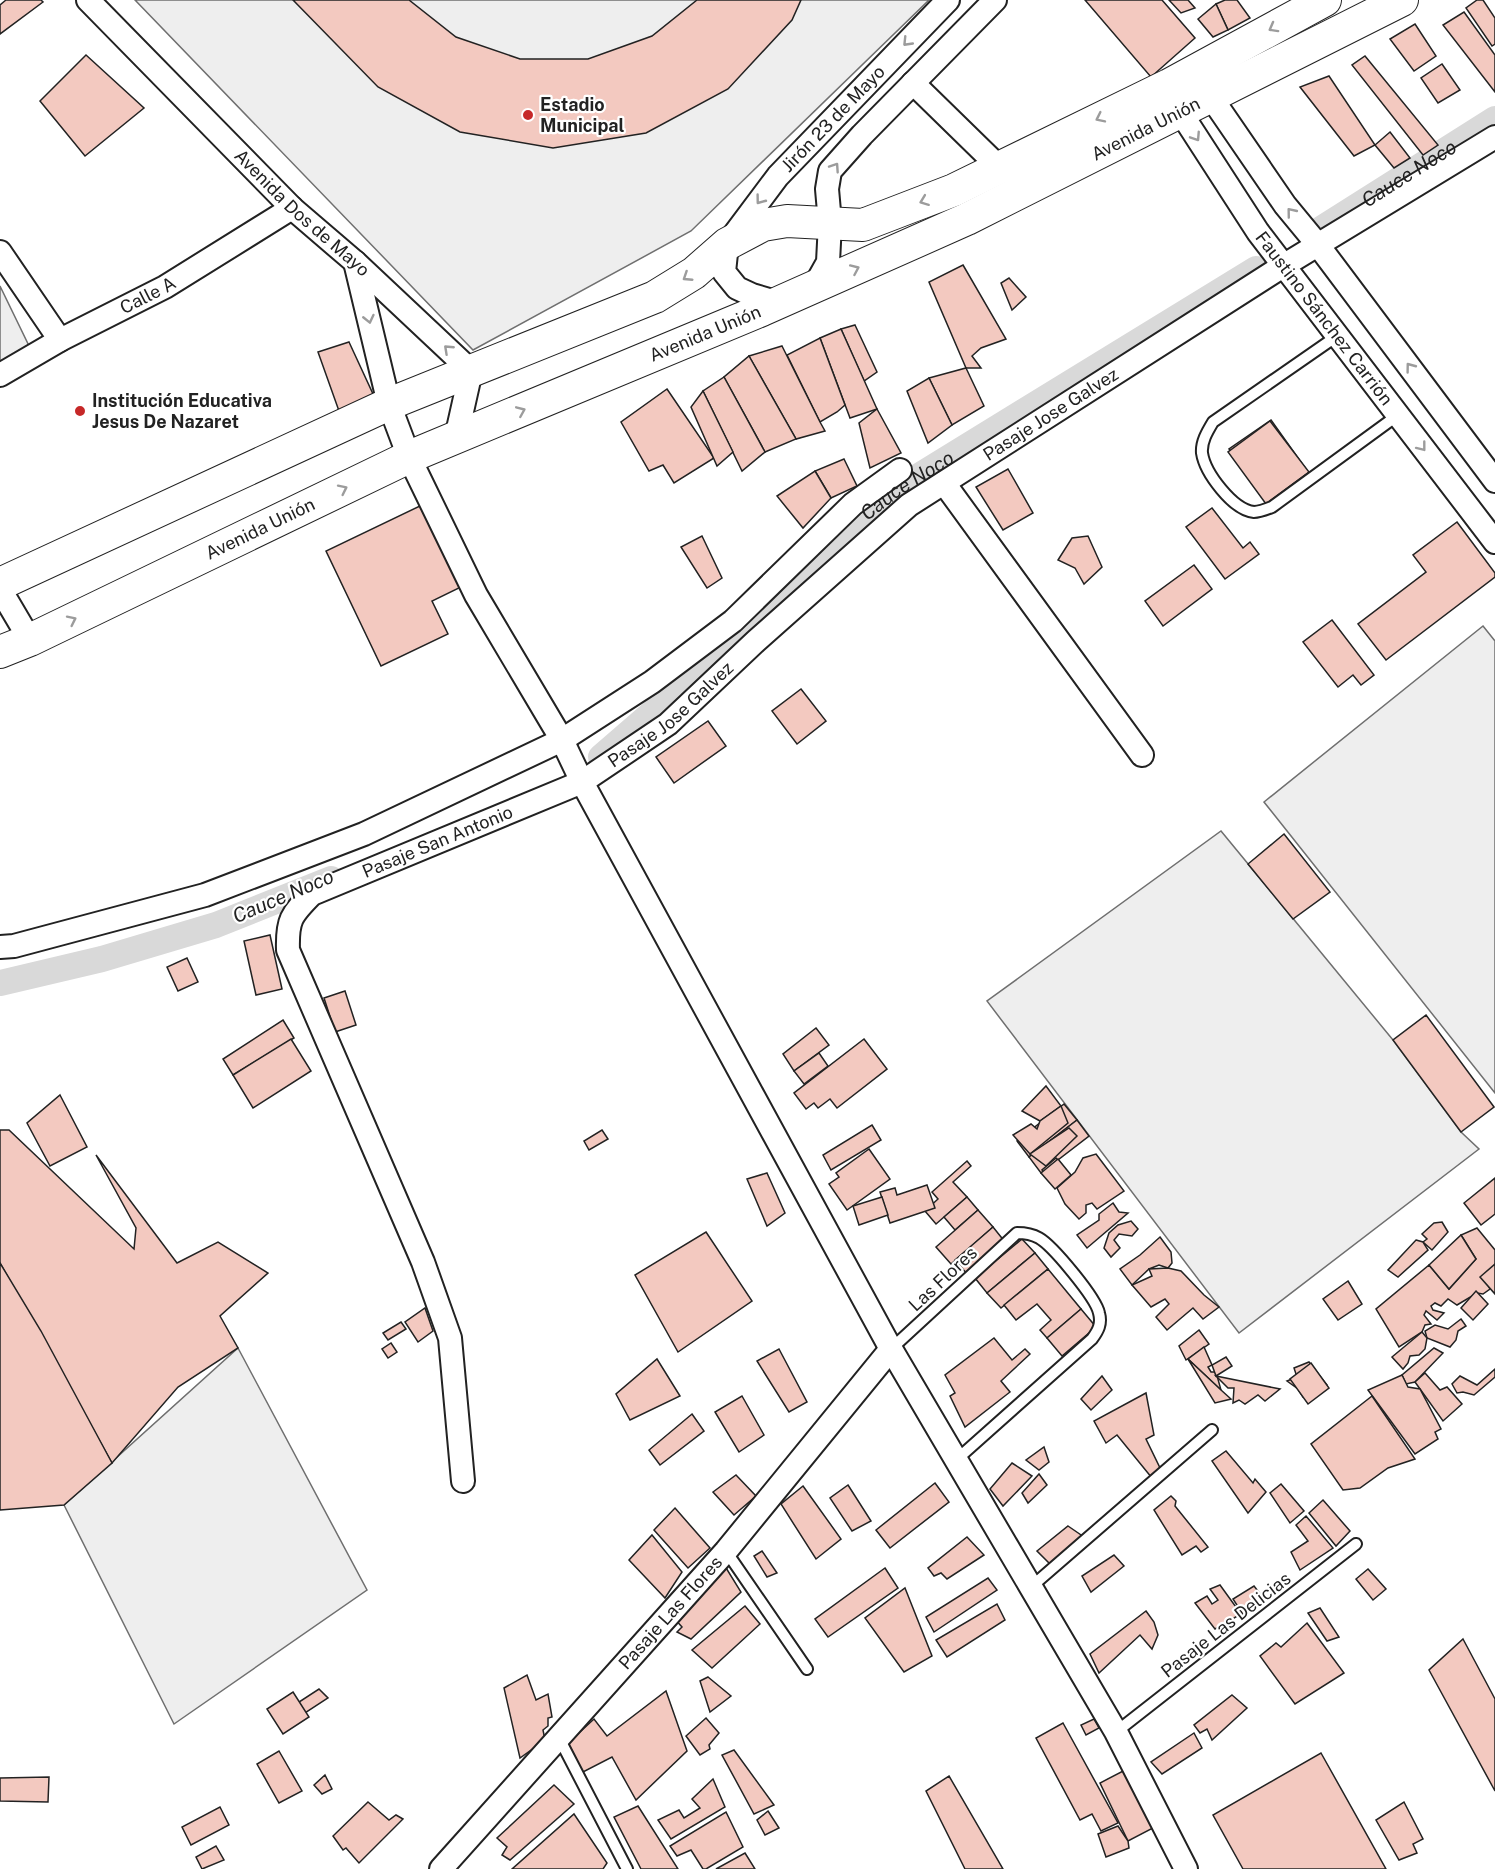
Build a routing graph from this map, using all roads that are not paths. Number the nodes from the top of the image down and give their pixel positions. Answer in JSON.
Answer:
{"nodes":[{"id":1,"x":88,"y":0,"type":"edge"},
{"id":2,"x":948,"y":0,"type":"edge"},
{"id":3,"x":995,"y":0,"type":"edge"},
{"id":4,"x":1402,"y":0,"type":"edge"},
{"id":5,"x":1310,"y":3,"type":"edge"},
{"id":6,"x":913,"y":82,"type":"junction"},
{"id":7,"x":1182,"y":90,"type":"junction"},
{"id":8,"x":1211,"y":98,"type":"junction"},
{"id":9,"x":1495,"y":137,"type":"edge"},
{"id":10,"x":999,"y":167,"type":"junction"},
{"id":11,"x":292,"y":208,"type":"junction"},
{"id":12,"x":830,"y":223,"type":"junction"},
{"id":13,"x":727,"y":244,"type":"junction"},
{"id":14,"x":1318,"y":245,"type":"junction"},
{"id":15,"x":0,"y":252,"type":"edge"},
{"id":16,"x":355,"y":262,"type":"junction"},
{"id":17,"x":1283,"y":266,"type":"junction"},
{"id":18,"x":814,"y":287,"type":"junction"},
{"id":19,"x":779,"y":303,"type":"junction"},
{"id":20,"x":1337,"y":336,"type":"junction"},
{"id":21,"x":60,"y":340,"type":"junction"},
{"id":22,"x":471,"y":370,"type":"junction"},
{"id":23,"x":0,"y":375,"type":"edge"},
{"id":24,"x":389,"y":404,"type":"junction"},
{"id":25,"x":1398,"y":415,"type":"junction"},
{"id":26,"x":456,"y":438,"type":"junction"},
{"id":27,"x":409,"y":457,"type":"junction"},
{"id":28,"x":900,"y":470,"type":"dead end"},
{"id":29,"x":1495,"y":481,"type":"edge"},
{"id":30,"x":944,"y":483,"type":"junction"},
{"id":31,"x":1495,"y":542,"type":"edge"},
{"id":32,"x":0,"y":587,"type":"edge"},
{"id":33,"x":30,"y":640,"type":"junction"},
{"id":34,"x":0,"y":652,"type":"edge"},
{"id":35,"x":562,"y":740,"type":"junction"},
{"id":36,"x":1142,"y":755,"type":"dead end"},
{"id":37,"x":582,"y":782,"type":"junction"},
{"id":38,"x":0,"y":946,"type":"edge"},
{"id":39,"x":891,"y":1349,"type":"junction"},
{"id":40,"x":1212,"y":1430,"type":"dead end"},
{"id":41,"x":955,"y":1461,"type":"junction"},
{"id":42,"x":463,"y":1481,"type":"dead end"},
{"id":43,"x":1356,"y":1544,"type":"dead end"},
{"id":44,"x":726,"y":1551,"type":"junction"},
{"id":45,"x":1031,"y":1587,"type":"junction"},
{"id":46,"x":807,"y":1669,"type":"dead end"},
{"id":47,"x":1116,"y":1732,"type":"junction"},
{"id":48,"x":559,"y":1738,"type":"junction"},
{"id":49,"x":441,"y":1869,"type":"edge"},
{"id":50,"x":627,"y":1869,"type":"edge"},
{"id":51,"x":1186,"y":1869,"type":"edge"}],
"edges":[{"from":1,"to":11,"type":"street","name":"Avenida Dos de Mayo"},
{"from":2,"to":13,"type":"street","name":"Jirón 23 de Mayo","one_way":true},
{"from":3,"to":6,"type":"street","name":"Jirón 23 de Mayo"},
{"from":4,"to":8,"type":"main road","name":"Avenida Unión"},
{"from":5,"to":7,"type":"main road","name":"Avenida Unión","one_way":true},
{"from":6,"to":10,"type":"street"},
{"from":12,"to":6,"type":"street","name":"Jirón 23 de Mayo","one_way":true},
{"from":7,"to":8,"type":"main road","name":"Avenida Unión"},
{"from":7,"to":10,"type":"main road","name":"Avenida Unión","one_way":true},
{"from":7,"to":17,"type":"street","name":"Faustino Sánchez Carrión","one_way":true},
{"from":18,"to":7,"type":"main road","name":"Avenida Unión","one_way":true},
{"from":14,"to":8,"type":"street","one_way":true},
{"from":9,"to":14,"type":"street","name":"Pasaje Jose Galvez"},
{"from":10,"to":12,"type":"main road","name":"Avenida Unión","one_way":true},
{"from":11,"to":16,"type":"street","name":"Avenida Dos de Mayo"},
{"from":11,"to":21,"type":"street","name":"Calle A"},
{"from":12,"to":13,"type":"main road","name":"Avenida Unión"},
{"from":12,"to":18,"type":"street"},
{"from":13,"to":19,"type":"street"},
{"from":13,"to":22,"type":"main road","name":"Avenida Unión","one_way":true},
{"from":14,"to":17,"type":"street","name":"Pasaje Jose Galvez"},
{"from":29,"to":14,"type":"street","one_way":true},
{"from":15,"to":21,"type":"street"},
{"from":22,"to":16,"type":"street","name":"Avenida Dos de Mayo","one_way":true},
{"from":16,"to":24,"type":"street","one_way":true},
{"from":17,"to":20,"type":"street","name":"Faustino Sánchez Carrión"},
{"from":17,"to":30,"type":"street","name":"Pasaje Jose Galvez"},
{"from":18,"to":19,"type":"main road","name":"Avenida Unión"},
{"from":26,"to":19,"type":"main road","name":"Avenida Unión","one_way":true},
{"from":20,"to":25,"type":"street","name":"Faustino Sánchez Carrión"},
{"from":20,"to":25,"type":"lane"},
{"from":21,"to":23,"type":"street","name":"Calle A"},
{"from":22,"to":24,"type":"main road","name":"Avenida Unión"},
{"from":22,"to":26,"type":"street"},
{"from":24,"to":27,"type":"street"},
{"from":24,"to":32,"type":"main road","name":"Avenida Unión"},
{"from":25,"to":31,"type":"street","name":"Faustino Sánchez Carrión","one_way":true},
{"from":26,"to":27,"type":"main road","name":"Avenida Unión"},
{"from":33,"to":27,"type":"main road","name":"Avenida Unión","one_way":true},
{"from":27,"to":35,"type":"street"},
{"from":28,"to":35,"type":"street"},
{"from":30,"to":36,"type":"street"},
{"from":30,"to":37,"type":"street","name":"Pasaje Jose Galvez"},
{"from":32,"to":33,"type":"street"},
{"from":33,"to":34,"type":"main road","name":"Avenida Unión"},
{"from":35,"to":37,"type":"street"},
{"from":35,"to":38,"type":"street"},
{"from":37,"to":39,"type":"street"},
{"from":37,"to":42,"type":"street","name":"Pasaje San Antonio"},
{"from":39,"to":41,"type":"street"},
{"from":39,"to":41,"type":"lane","name":"Las Flores"},
{"from":39,"to":44,"type":"street","name":"Pasaje Las Flores"},
{"from":40,"to":45,"type":"lane"},
{"from":41,"to":45,"type":"street"},
{"from":43,"to":47,"type":"lane","name":"Pasaje Las Delicias"},
{"from":44,"to":46,"type":"lane"},
{"from":44,"to":48,"type":"street","name":"Pasaje Las Flores"},
{"from":45,"to":47,"type":"street"},
{"from":47,"to":51,"type":"street"},
{"from":48,"to":49,"type":"street","name":"Pasaje Las Flores"},
{"from":48,"to":50,"type":"lane"}]}
